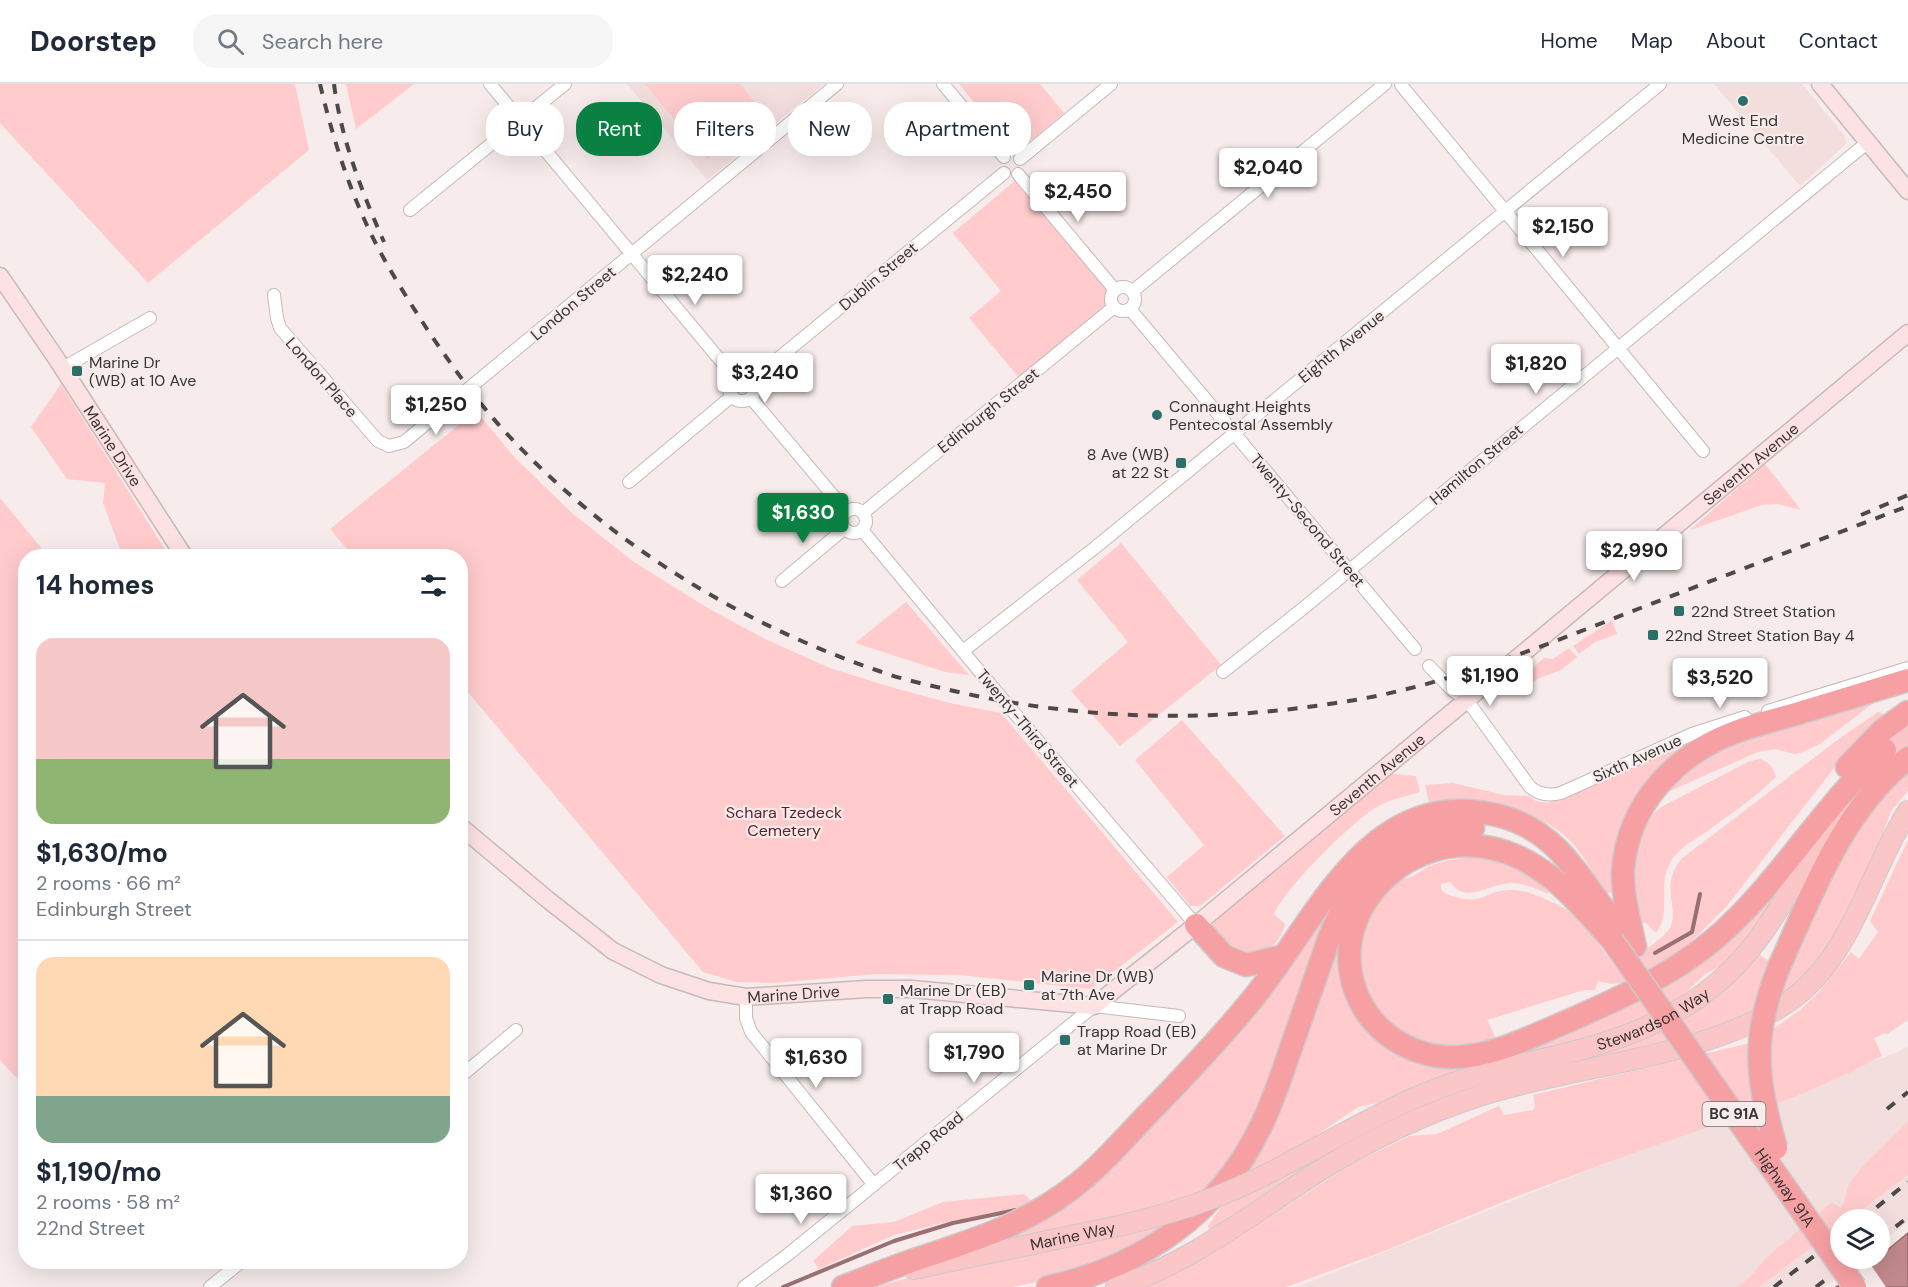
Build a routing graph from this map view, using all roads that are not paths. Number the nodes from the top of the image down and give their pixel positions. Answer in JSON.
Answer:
{"nodes":[{"id":1,"x":490,"y":84,"type":"edge"},
{"id":2,"x":565,"y":84,"type":"edge"},
{"id":3,"x":837,"y":84,"type":"edge"},
{"id":4,"x":943,"y":84,"type":"edge"},
{"id":5,"x":1111,"y":84,"type":"edge"},
{"id":6,"x":1386,"y":84,"type":"edge"},
{"id":7,"x":1402,"y":84,"type":"edge"},
{"id":8,"x":1660,"y":84,"type":"edge"},
{"id":9,"x":1820,"y":84,"type":"edge"},
{"id":10,"x":505,"y":102,"type":"edge"},
{"id":11,"x":543,"y":102,"type":"edge"},
{"id":12,"x":1868,"y":142,"type":"junction"},
{"id":13,"x":486,"y":149,"type":"edge"},
{"id":14,"x":549,"y":156,"type":"edge"},
{"id":15,"x":1004,"y":157,"type":"junction"},
{"id":16,"x":1020,"y":159,"type":"junction"},
{"id":17,"x":1004,"y":173,"type":"junction"},
{"id":18,"x":1018,"y":174,"type":"junction"},
{"id":19,"x":1908,"y":191,"type":"edge"},
{"id":20,"x":410,"y":210,"type":"dead end"},
{"id":21,"x":1505,"y":211,"type":"junction"},
{"id":22,"x":631,"y":253,"type":"junction"},
{"id":23,"x":0,"y":276,"type":"edge"},
{"id":24,"x":1115,"y":290,"type":"junction"},
{"id":25,"x":1132,"y":291,"type":"junction"},
{"id":26,"x":274,"y":295,"type":"dead end"},
{"id":27,"x":1114,"y":307,"type":"junction"},
{"id":28,"x":1130,"y":309,"type":"junction"},
{"id":29,"x":150,"y":318,"type":"dead end"},
{"id":30,"x":1908,"y":333,"type":"edge"},
{"id":31,"x":1617,"y":347,"type":"junction"},
{"id":32,"x":63,"y":368,"type":"junction"},
{"id":33,"x":735,"y":378,"type":"junction"},
{"id":34,"x":752,"y":380,"type":"junction"},
{"id":35,"x":732,"y":396,"type":"junction"},
{"id":36,"x":751,"y":398,"type":"junction"},
{"id":37,"x":1235,"y":433,"type":"junction"},
{"id":38,"x":389,"y":446,"type":"joint"},
{"id":39,"x":1703,"y":451,"type":"dead end"},
{"id":40,"x":629,"y":482,"type":"dead end"},
{"id":41,"x":846,"y":511,"type":"junction"},
{"id":42,"x":863,"y":513,"type":"junction"},
{"id":43,"x":844,"y":529,"type":"junction"},
{"id":44,"x":862,"y":530,"type":"junction"},
{"id":45,"x":179,"y":549,"type":"edge"},
{"id":46,"x":1348,"y":570,"type":"junction"},
{"id":47,"x":782,"y":581,"type":"dead end"},
{"id":48,"x":1415,"y":649,"type":"dead end"},
{"id":49,"x":963,"y":651,"type":"junction"},
{"id":50,"x":1429,"y":666,"type":"dead end"},
{"id":51,"x":1908,"y":668,"type":"edge"},
{"id":52,"x":1223,"y":672,"type":"dead end"},
{"id":53,"x":1908,"y":680,"type":"edge"},
{"id":54,"x":1467,"y":700,"type":"junction"},
{"id":55,"x":1908,"y":712,"type":"edge"},
{"id":56,"x":1908,"y":732,"type":"edge"},
{"id":57,"x":1885,"y":750,"type":"junction"},
{"id":58,"x":1908,"y":758,"type":"edge"},
{"id":59,"x":1908,"y":811,"type":"edge"},
{"id":60,"x":468,"y":833,"type":"edge"},
{"id":61,"x":1196,"y":925,"type":"junction"},
{"id":62,"x":1625,"y":938,"type":"junction"},
{"id":63,"x":1284,"y":956,"type":"junction"},
{"id":64,"x":1679,"y":965,"type":"junction"},
{"id":65,"x":746,"y":997,"type":"junction"},
{"id":66,"x":1094,"y":1006,"type":"junction"},
{"id":67,"x":1179,"y":1016,"type":"dead end"},
{"id":68,"x":516,"y":1030,"type":"dead end"},
{"id":69,"x":468,"y":1070,"type":"edge"},
{"id":70,"x":1776,"y":1148,"type":"junction"},
{"id":71,"x":1290,"y":1162,"type":"joint"},
{"id":72,"x":874,"y":1185,"type":"junction"},
{"id":73,"x":1830,"y":1226,"type":"edge"},
{"id":74,"x":232,"y":1269,"type":"edge"},
{"id":75,"x":1861,"y":1269,"type":"edge"},
{"id":76,"x":210,"y":1287,"type":"edge"},
{"id":77,"x":744,"y":1287,"type":"edge"},
{"id":78,"x":845,"y":1287,"type":"edge"},
{"id":79,"x":1048,"y":1287,"type":"edge"},
{"id":80,"x":1116,"y":1287,"type":"edge"},
{"id":81,"x":1855,"y":1287,"type":"edge"},
{"id":82,"x":1873,"y":1287,"type":"edge"}],
"edges":[{"from":1,"to":10,"type":"street"},
{"from":2,"to":11,"type":"street"},
{"from":3,"to":22,"type":"street","name":"London Street"},
{"from":4,"to":15,"type":"street"},
{"from":5,"to":16,"type":"street"},
{"from":6,"to":7,"type":"street"},
{"from":6,"to":25,"type":"street"},
{"from":7,"to":21,"type":"street"},
{"from":8,"to":21,"type":"street","name":"Eighth Avenue"},
{"from":9,"to":12,"type":"street"},
{"from":12,"to":19,"type":"street"},
{"from":12,"to":31,"type":"street","name":"Hamilton Street"},
{"from":13,"to":20,"type":"street"},
{"from":14,"to":22,"type":"street"},
{"from":15,"to":16,"type":"street"},
{"from":15,"to":17,"type":"street"},
{"from":16,"to":18,"type":"street"},
{"from":17,"to":18,"type":"street"},
{"from":17,"to":34,"type":"street","name":"Dublin Street"},
{"from":18,"to":24,"type":"street"},
{"from":21,"to":31,"type":"street"},
{"from":21,"to":37,"type":"street","name":"Eighth Avenue"},
{"from":22,"to":33,"type":"street"},
{"from":22,"to":38,"type":"street","name":"London Street"},
{"from":23,"to":32,"type":"street","name":"Marine Drive"},
{"from":24,"to":25,"type":"street"},
{"from":24,"to":27,"type":"street"},
{"from":25,"to":28,"type":"street"},
{"from":26,"to":38,"type":"street","name":"London Place"},
{"from":27,"to":28,"type":"street"},
{"from":27,"to":42,"type":"street","name":"Edinburgh Street"},
{"from":28,"to":37,"type":"street","name":"Twenty-Second Street"},
{"from":29,"to":32,"type":"street"},
{"from":30,"to":54,"type":"street","name":"Seventh Avenue"},
{"from":31,"to":39,"type":"street"},
{"from":31,"to":46,"type":"street","name":"Hamilton Street"},
{"from":32,"to":45,"type":"street","name":"Marine Drive"},
{"from":33,"to":34,"type":"street"},
{"from":33,"to":35,"type":"street"},
{"from":34,"to":36,"type":"street"},
{"from":35,"to":36,"type":"street"},
{"from":35,"to":40,"type":"street"},
{"from":36,"to":41,"type":"street"},
{"from":37,"to":46,"type":"street","name":"Twenty-Second Street"},
{"from":37,"to":49,"type":"street","name":"Eighth Avenue"},
{"from":41,"to":42,"type":"street"},
{"from":41,"to":43,"type":"street"},
{"from":42,"to":44,"type":"street"},
{"from":43,"to":44,"type":"street"},
{"from":43,"to":47,"type":"street"},
{"from":44,"to":49,"type":"street","name":"Twenty-Third Street"},
{"from":46,"to":48,"type":"street","name":"Twenty-Second Street"},
{"from":46,"to":52,"type":"street","name":"Hamilton Street"},
{"from":49,"to":61,"type":"street","name":"Twenty-Third Street"},
{"from":50,"to":54,"type":"street"},
{"from":51,"to":54,"type":"street","name":"Sixth Avenue"},
{"from":53,"to":62,"type":"highway"},
{"from":54,"to":61,"type":"street","name":"Seventh Avenue"},
{"from":55,"to":64,"type":"highway"},
{"from":56,"to":57,"type":"main road","name":"Stewardson Way"},
{"from":57,"to":64,"type":"highway"},
{"from":57,"to":71,"type":"main road","name":"Stewardson Way"},
{"from":58,"to":70,"type":"highway","bridge":true},
{"from":59,"to":80,"type":"main road","name":"Stewardson Way"},
{"from":60,"to":65,"type":"street","name":"Marine Drive"},
{"from":61,"to":63,"type":"highway"},
{"from":61,"to":66,"type":"street","name":"Seventh Avenue"},
{"from":62,"to":63,"type":"highway"},
{"from":62,"to":64,"type":"highway"},
{"from":62,"to":70,"type":"highway","name":"Highway 91A","number":"BC 91A"},
{"from":62,"to":79,"type":"highway"},
{"from":62,"to":81,"type":"highway","name":"Highway 91A","number":"BC 91A","bridge":true},
{"from":63,"to":78,"type":"highway"},
{"from":65,"to":66,"type":"street","name":"Marine Drive"},
{"from":65,"to":72,"type":"street"},
{"from":66,"to":67,"type":"street","name":"Marine Drive"},
{"from":66,"to":72,"type":"street","name":"Trapp Road"},
{"from":68,"to":69,"type":"street"},
{"from":70,"to":73,"type":"highway","name":"Highway 91A","number":"BC 91A"},
{"from":71,"to":78,"type":"main road","name":"Marine Way","bridge":true},
{"from":72,"to":77,"type":"street","name":"Trapp Road"},
{"from":74,"to":76,"type":"street"},
{"from":75,"to":82,"type":"highway"}]}
